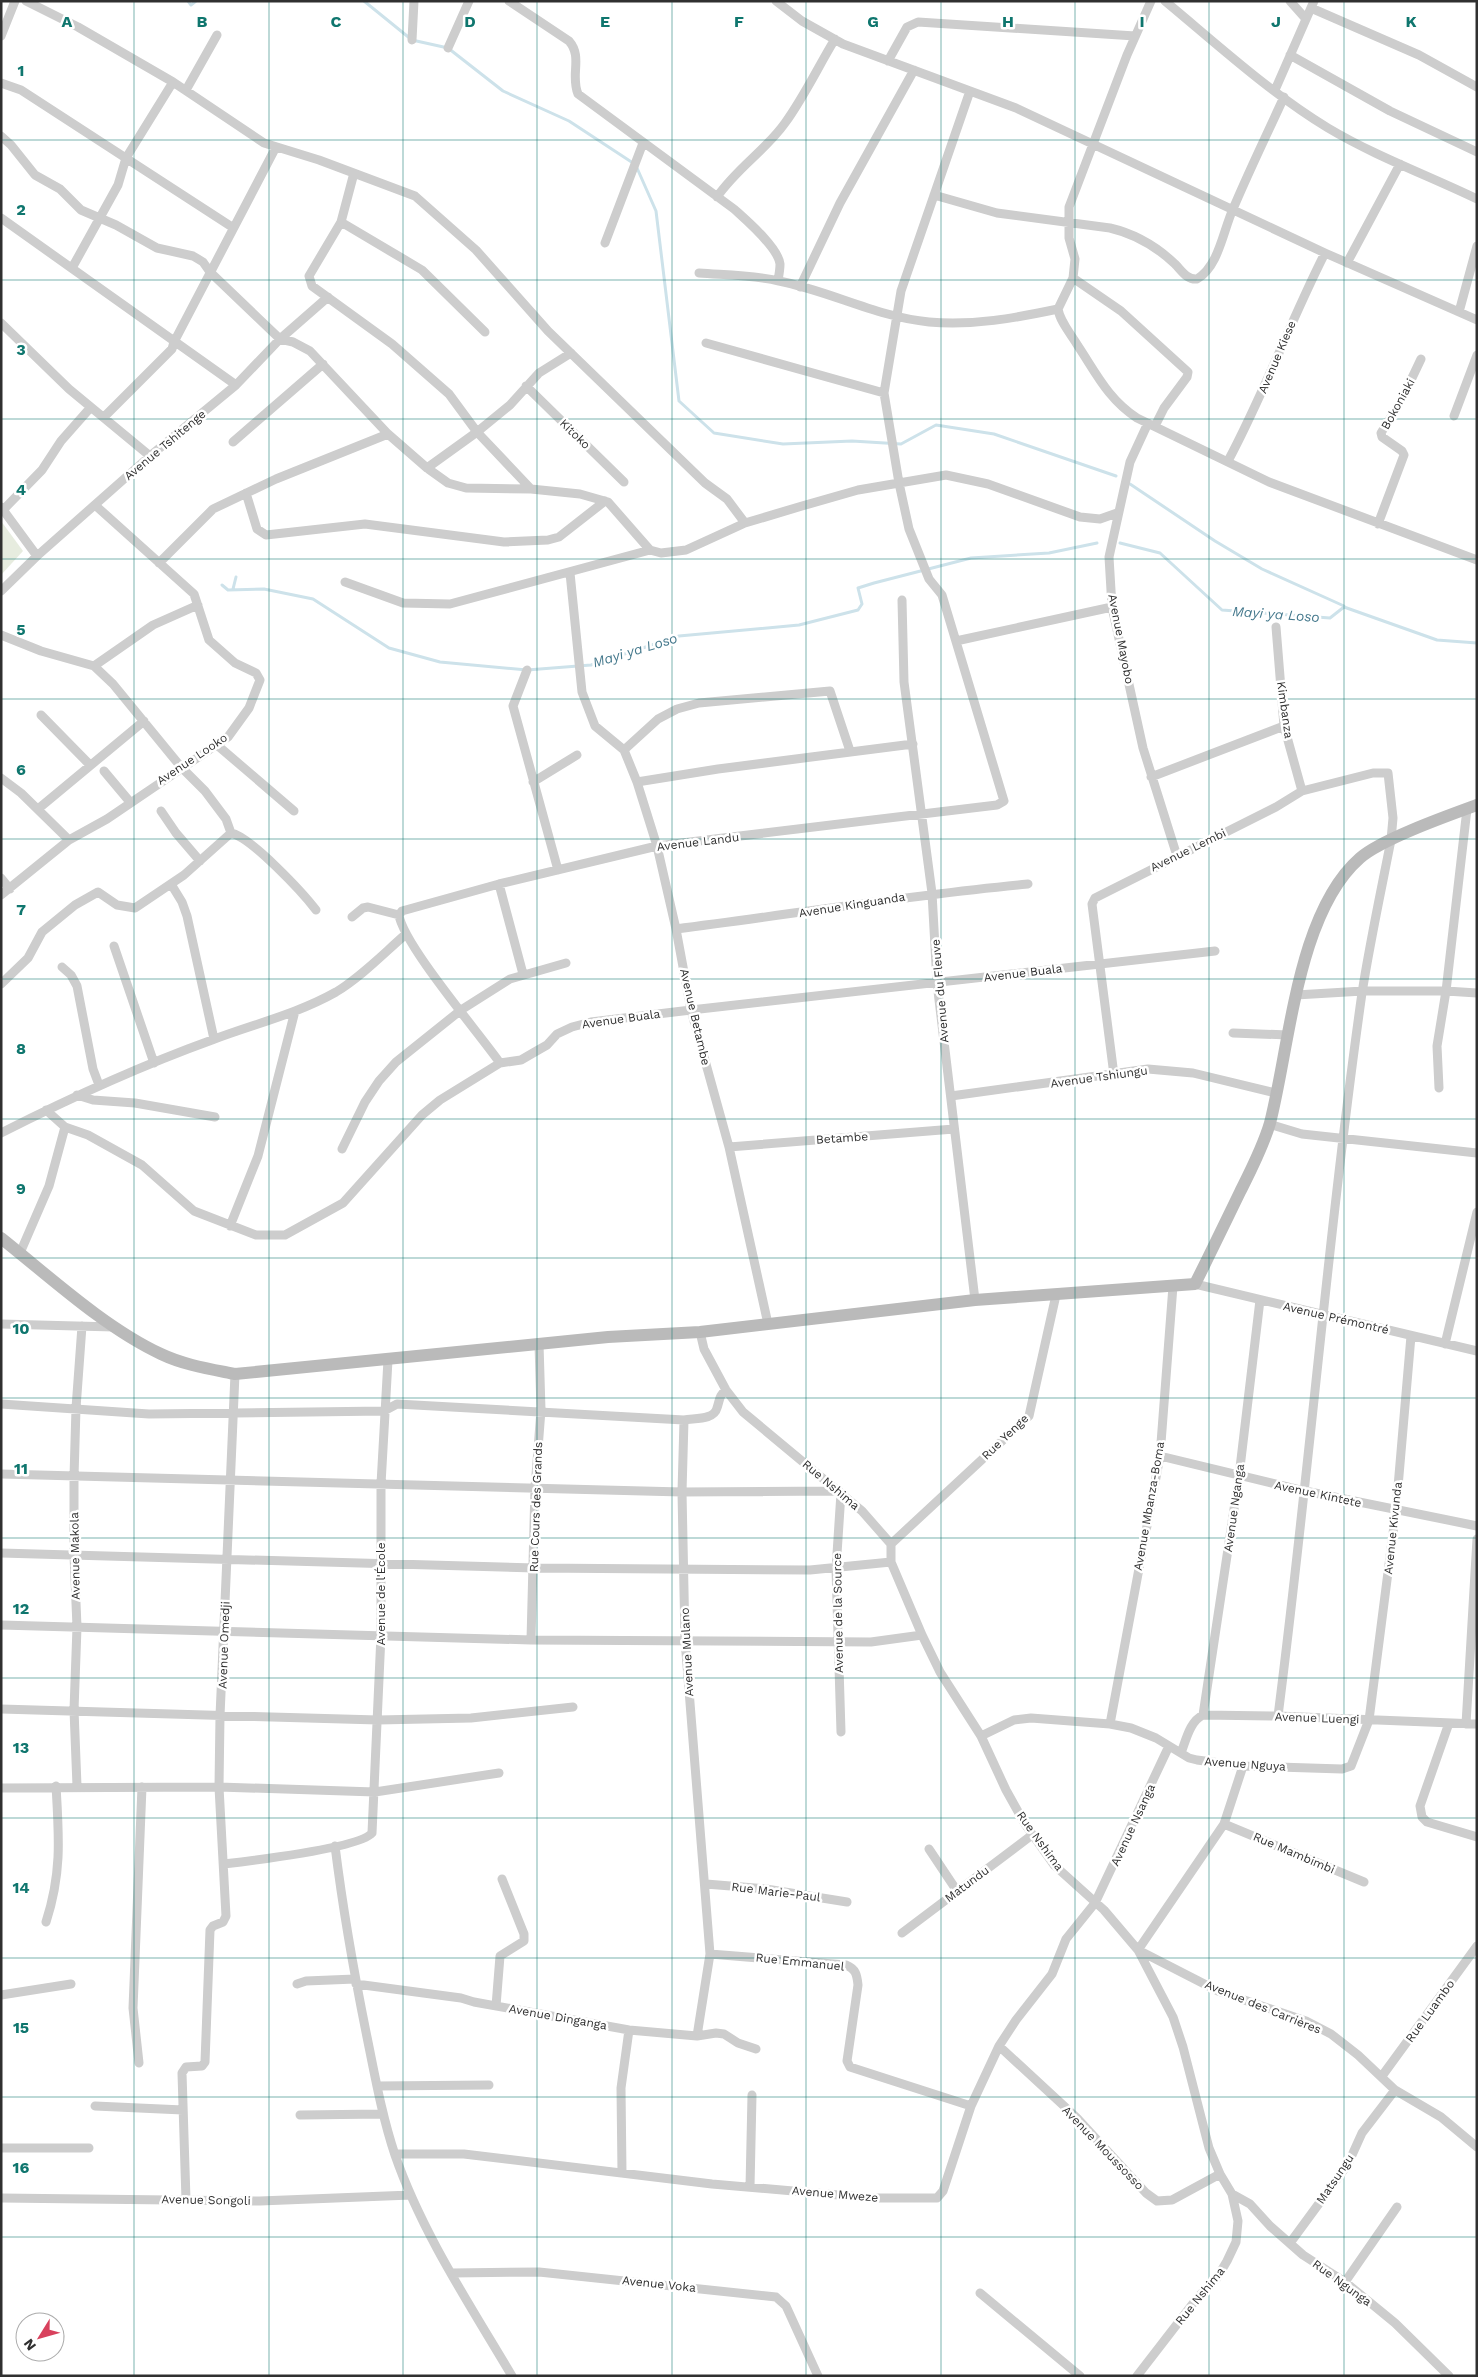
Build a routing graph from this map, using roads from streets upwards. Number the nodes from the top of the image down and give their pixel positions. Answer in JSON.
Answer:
{"nodes":[{"id":1,"x":15,"y":1,"type":"edge"},
{"id":2,"x":26,"y":1,"type":"edge"},
{"id":3,"x":414,"y":1,"type":"edge"},
{"id":4,"x":469,"y":1,"type":"edge"},
{"id":5,"x":508,"y":1,"type":"edge"},
{"id":6,"x":776,"y":1,"type":"edge"},
{"id":7,"x":1151,"y":1,"type":"edge"},
{"id":8,"x":1165,"y":1,"type":"edge"},
{"id":9,"x":1290,"y":1,"type":"edge"},
{"id":10,"x":1312,"y":5,"type":"edge"},
{"id":11,"x":1306,"y":19,"type":"junction"},
{"id":12,"x":216,"y":35,"type":"dead end"},
{"id":13,"x":1,"y":36,"type":"edge"},
{"id":14,"x":1135,"y":36,"type":"junction"},
{"id":15,"x":835,"y":39,"type":"junction"},
{"id":16,"x":412,"y":40,"type":"dead end"},
{"id":17,"x":448,"y":48,"type":"dead end"},
{"id":18,"x":1290,"y":55,"type":"junction"},
{"id":19,"x":888,"y":61,"type":"junction"},
{"id":20,"x":914,"y":70,"type":"junction"},
{"id":21,"x":1,"y":82,"type":"edge"},
{"id":22,"x":173,"y":82,"type":"junction"},
{"id":23,"x":1477,"y":87,"type":"edge"},
{"id":24,"x":186,"y":90,"type":"junction"},
{"id":25,"x":1275,"y":90,"type":"junction"},
{"id":26,"x":970,"y":91,"type":"junction"},
{"id":27,"x":1284,"y":97,"type":"junction"},
{"id":28,"x":1,"y":136,"type":"edge"},
{"id":29,"x":643,"y":143,"type":"junction"},
{"id":30,"x":1093,"y":145,"type":"junction"},
{"id":31,"x":276,"y":147,"type":"junction"},
{"id":32,"x":1477,"y":152,"type":"edge"},
{"id":33,"x":126,"y":158,"type":"junction"},
{"id":34,"x":1400,"y":164,"type":"junction"},
{"id":35,"x":354,"y":173,"type":"junction"},
{"id":36,"x":934,"y":196,"type":"junction"},
{"id":37,"x":717,"y":197,"type":"junction"},
{"id":38,"x":1477,"y":198,"type":"edge"},
{"id":39,"x":1232,"y":210,"type":"junction"},
{"id":40,"x":1,"y":218,"type":"edge"},
{"id":41,"x":100,"y":218,"type":"junction"},
{"id":42,"x":341,"y":222,"type":"junction"},
{"id":43,"x":1068,"y":223,"type":"junction"},
{"id":44,"x":232,"y":227,"type":"junction"},
{"id":45,"x":605,"y":243,"type":"dead end"},
{"id":46,"x":1477,"y":246,"type":"edge"},
{"id":47,"x":1325,"y":253,"type":"junction"},
{"id":48,"x":1346,"y":263,"type":"junction"},
{"id":49,"x":72,"y":268,"type":"junction"},
{"id":50,"x":210,"y":272,"type":"junction"},
{"id":51,"x":699,"y":273,"type":"dead end"},
{"id":52,"x":1073,"y":278,"type":"junction"},
{"id":53,"x":778,"y":280,"type":"junction"},
{"id":54,"x":800,"y":287,"type":"junction"},
{"id":55,"x":328,"y":298,"type":"junction"},
{"id":56,"x":1058,"y":309,"type":"junction"},
{"id":57,"x":1459,"y":312,"type":"junction"},
{"id":58,"x":896,"y":317,"type":"junction"},
{"id":59,"x":1477,"y":320,"type":"edge"},
{"id":60,"x":1,"y":323,"type":"edge"},
{"id":61,"x":485,"y":332,"type":"dead end"},
{"id":62,"x":280,"y":339,"type":"junction"},
{"id":63,"x":174,"y":342,"type":"junction"},
{"id":64,"x":706,"y":343,"type":"dead end"},
{"id":65,"x":571,"y":353,"type":"junction"},
{"id":66,"x":1477,"y":355,"type":"edge"},
{"id":67,"x":1421,"y":359,"type":"dead end"},
{"id":68,"x":323,"y":364,"type":"junction"},
{"id":69,"x":236,"y":386,"type":"junction"},
{"id":70,"x":526,"y":386,"type":"junction"},
{"id":71,"x":884,"y":393,"type":"junction"},
{"id":72,"x":91,"y":407,"type":"junction"},
{"id":73,"x":1454,"y":416,"type":"dead end"},
{"id":74,"x":104,"y":417,"type":"junction"},
{"id":75,"x":1151,"y":425,"type":"junction"},
{"id":76,"x":478,"y":432,"type":"junction"},
{"id":77,"x":388,"y":434,"type":"junction"},
{"id":78,"x":233,"y":442,"type":"dead end"},
{"id":79,"x":150,"y":456,"type":"junction"},
{"id":80,"x":1228,"y":461,"type":"junction"},
{"id":81,"x":427,"y":468,"type":"junction"},
{"id":82,"x":624,"y":482,"type":"dead end"},
{"id":83,"x":899,"y":483,"type":"junction"},
{"id":84,"x":531,"y":489,"type":"junction"},
{"id":85,"x":246,"y":493,"type":"junction"},
{"id":86,"x":605,"y":501,"type":"junction"},
{"id":87,"x":96,"y":506,"type":"junction"},
{"id":88,"x":2,"y":508,"type":"edge"},
{"id":89,"x":1117,"y":513,"type":"junction"},
{"id":90,"x":745,"y":523,"type":"junction"},
{"id":91,"x":1378,"y":524,"type":"junction"},
{"id":92,"x":650,"y":550,"type":"junction"},
{"id":93,"x":37,"y":556,"type":"junction"},
{"id":94,"x":1477,"y":560,"type":"edge"},
{"id":95,"x":159,"y":563,"type":"junction"},
{"id":96,"x":570,"y":573,"type":"junction"},
{"id":97,"x":345,"y":582,"type":"dead end"},
{"id":98,"x":1,"y":591,"type":"edge"},
{"id":99,"x":902,"y":600,"type":"dead end"},
{"id":100,"x":198,"y":605,"type":"junction"},
{"id":101,"x":1112,"y":607,"type":"junction"},
{"id":102,"x":1276,"y":628,"type":"dead end"},
{"id":103,"x":1,"y":635,"type":"edge"},
{"id":104,"x":956,"y":641,"type":"junction"},
{"id":105,"x":94,"y":666,"type":"junction"},
{"id":106,"x":527,"y":670,"type":"dead end"},
{"id":107,"x":41,"y":715,"type":"dead end"},
{"id":108,"x":144,"y":721,"type":"junction"},
{"id":109,"x":1284,"y":726,"type":"junction"},
{"id":110,"x":913,"y":744,"type":"junction"},
{"id":111,"x":217,"y":745,"type":"junction"},
{"id":112,"x":624,"y":750,"type":"junction"},
{"id":113,"x":850,"y":751,"type":"junction"},
{"id":114,"x":577,"y":755,"type":"dead end"},
{"id":115,"x":90,"y":765,"type":"junction"},
{"id":116,"x":181,"y":767,"type":"junction"},
{"id":117,"x":104,"y":771,"type":"dead end"},
{"id":118,"x":1,"y":778,"type":"edge"},
{"id":119,"x":1151,"y":778,"type":"junction"},
{"id":120,"x":533,"y":782,"type":"junction"},
{"id":121,"x":637,"y":782,"type":"junction"},
{"id":122,"x":1302,"y":791,"type":"junction"},
{"id":123,"x":130,"y":802,"type":"junction"},
{"id":124,"x":1472,"y":807,"type":"edge"},
{"id":125,"x":38,"y":809,"type":"junction"},
{"id":126,"x":161,"y":811,"type":"dead end"},
{"id":127,"x":294,"y":811,"type":"dead end"},
{"id":128,"x":922,"y":814,"type":"junction"},
{"id":129,"x":231,"y":833,"type":"junction"},
{"id":130,"x":68,"y":840,"type":"junction"},
{"id":131,"x":1391,"y":840,"type":"junction"},
{"id":132,"x":657,"y":846,"type":"junction"},
{"id":133,"x":1177,"y":856,"type":"junction"},
{"id":134,"x":200,"y":861,"type":"junction"},
{"id":135,"x":558,"y":870,"type":"junction"},
{"id":136,"x":1,"y":878,"type":"edge"},
{"id":137,"x":171,"y":884,"type":"junction"},
{"id":138,"x":499,"y":884,"type":"junction"},
{"id":139,"x":1028,"y":884,"type":"dead end"},
{"id":140,"x":10,"y":888,"type":"junction"},
{"id":141,"x":932,"y":893,"type":"junction"},
{"id":142,"x":1,"y":895,"type":"edge"},
{"id":143,"x":316,"y":910,"type":"dead end"},
{"id":144,"x":399,"y":915,"type":"junction"},
{"id":145,"x":352,"y":917,"type":"dead end"},
{"id":146,"x":676,"y":929,"type":"junction"},
{"id":147,"x":406,"y":934,"type":"junction"},
{"id":148,"x":114,"y":946,"type":"dead end"},
{"id":149,"x":1215,"y":951,"type":"dead end"},
{"id":150,"x":566,"y":963,"type":"dead end"},
{"id":151,"x":1100,"y":964,"type":"junction"},
{"id":152,"x":62,"y":967,"type":"dead end"},
{"id":153,"x":524,"y":974,"type":"junction"},
{"id":154,"x":937,"y":983,"type":"junction"},
{"id":155,"x":1,"y":984,"type":"edge"},
{"id":156,"x":1363,"y":991,"type":"junction"},
{"id":157,"x":1446,"y":991,"type":"junction"},
{"id":158,"x":1477,"y":993,"type":"edge"},
{"id":159,"x":1296,"y":995,"type":"junction"},
{"id":160,"x":461,"y":1010,"type":"junction"},
{"id":161,"x":691,"y":1010,"type":"junction"},
{"id":162,"x":295,"y":1011,"type":"junction"},
{"id":163,"x":1233,"y":1033,"type":"dead end"},
{"id":164,"x":1288,"y":1035,"type":"junction"},
{"id":165,"x":214,"y":1039,"type":"junction"},
{"id":166,"x":154,"y":1062,"type":"junction"},
{"id":167,"x":500,"y":1062,"type":"junction"},
{"id":168,"x":1114,"y":1075,"type":"junction"},
{"id":169,"x":99,"y":1085,"type":"junction"},
{"id":170,"x":1439,"y":1088,"type":"dead end"},
{"id":171,"x":1276,"y":1093,"type":"junction"},
{"id":172,"x":77,"y":1095,"type":"junction"},
{"id":173,"x":951,"y":1096,"type":"junction"},
{"id":174,"x":46,"y":1110,"type":"junction"},
{"id":175,"x":214,"y":1117,"type":"dead end"},
{"id":176,"x":1269,"y":1124,"type":"junction"},
{"id":177,"x":65,"y":1127,"type":"junction"},
{"id":178,"x":954,"y":1129,"type":"junction"},
{"id":179,"x":1,"y":1134,"type":"edge"},
{"id":180,"x":1343,"y":1140,"type":"junction"},
{"id":181,"x":729,"y":1147,"type":"junction"},
{"id":182,"x":342,"y":1148,"type":"dead end"},
{"id":183,"x":1477,"y":1153,"type":"edge"},
{"id":184,"x":1477,"y":1212,"type":"edge"},
{"id":185,"x":230,"y":1226,"type":"junction"},
{"id":186,"x":1,"y":1238,"type":"edge"},
{"id":187,"x":20,"y":1253,"type":"junction"},
{"id":188,"x":1195,"y":1284,"type":"junction"},
{"id":189,"x":1173,"y":1286,"type":"junction"},
{"id":190,"x":1056,"y":1295,"type":"junction"},
{"id":191,"x":975,"y":1300,"type":"junction"},
{"id":192,"x":1260,"y":1300,"type":"junction"},
{"id":193,"x":1322,"y":1314,"type":"junction"},
{"id":194,"x":1,"y":1324,"type":"edge"},
{"id":195,"x":768,"y":1324,"type":"junction"},
{"id":196,"x":82,"y":1326,"type":"junction"},
{"id":197,"x":114,"y":1328,"type":"junction"},
{"id":198,"x":700,"y":1332,"type":"junction"},
{"id":199,"x":1411,"y":1336,"type":"junction"},
{"id":200,"x":539,"y":1344,"type":"junction"},
{"id":201,"x":1445,"y":1344,"type":"junction"},
{"id":202,"x":1477,"y":1351,"type":"edge"},
{"id":203,"x":388,"y":1360,"type":"junction"},
{"id":204,"x":234,"y":1374,"type":"junction"},
{"id":205,"x":726,"y":1390,"type":"junction"},
{"id":206,"x":1,"y":1404,"type":"edge"},
{"id":207,"x":76,"y":1408,"type":"junction"},
{"id":208,"x":541,"y":1410,"type":"junction"},
{"id":209,"x":384,"y":1411,"type":"junction"},
{"id":210,"x":232,"y":1413,"type":"junction"},
{"id":211,"x":684,"y":1420,"type":"junction"},
{"id":212,"x":1160,"y":1456,"type":"junction"},
{"id":213,"x":1,"y":1474,"type":"edge"},
{"id":214,"x":1240,"y":1476,"type":"junction"},
{"id":215,"x":74,"y":1477,"type":"junction"},
{"id":216,"x":231,"y":1480,"type":"junction"},
{"id":217,"x":382,"y":1484,"type":"junction"},
{"id":218,"x":535,"y":1488,"type":"junction"},
{"id":219,"x":1305,"y":1491,"type":"junction"},
{"id":220,"x":682,"y":1492,"type":"junction"},
{"id":221,"x":840,"y":1492,"type":"junction"},
{"id":222,"x":1396,"y":1510,"type":"junction"},
{"id":223,"x":1477,"y":1526,"type":"edge"},
{"id":224,"x":1477,"y":1539,"type":"edge"},
{"id":225,"x":891,"y":1544,"type":"junction"},
{"id":226,"x":1,"y":1553,"type":"edge"},
{"id":227,"x":74,"y":1555,"type":"junction"},
{"id":228,"x":226,"y":1559,"type":"junction"},
{"id":229,"x":891,"y":1562,"type":"junction"},
{"id":230,"x":381,"y":1563,"type":"junction"},
{"id":231,"x":535,"y":1568,"type":"junction"},
{"id":232,"x":685,"y":1569,"type":"junction"},
{"id":233,"x":836,"y":1569,"type":"junction"},
{"id":234,"x":1,"y":1625,"type":"edge"},
{"id":235,"x":77,"y":1627,"type":"junction"},
{"id":236,"x":226,"y":1633,"type":"junction"},
{"id":237,"x":381,"y":1635,"type":"junction"},
{"id":238,"x":922,"y":1635,"type":"junction"},
{"id":239,"x":531,"y":1640,"type":"junction"},
{"id":240,"x":685,"y":1640,"type":"junction"},
{"id":241,"x":838,"y":1642,"type":"junction"},
{"id":242,"x":573,"y":1707,"type":"dead end"},
{"id":243,"x":1,"y":1709,"type":"edge"},
{"id":244,"x":74,"y":1710,"type":"junction"},
{"id":245,"x":1203,"y":1715,"type":"junction"},
{"id":246,"x":220,"y":1716,"type":"junction"},
{"id":247,"x":1278,"y":1716,"type":"junction"},
{"id":248,"x":378,"y":1720,"type":"junction"},
{"id":249,"x":1370,"y":1720,"type":"junction"},
{"id":250,"x":1449,"y":1723,"type":"junction"},
{"id":251,"x":1110,"y":1724,"type":"junction"},
{"id":252,"x":1466,"y":1724,"type":"junction"},
{"id":253,"x":1477,"y":1724,"type":"edge"},
{"id":254,"x":841,"y":1732,"type":"dead end"},
{"id":255,"x":981,"y":1736,"type":"junction"},
{"id":256,"x":1170,"y":1746,"type":"junction"},
{"id":257,"x":1181,"y":1753,"type":"junction"},
{"id":258,"x":1243,"y":1766,"type":"junction"},
{"id":259,"x":499,"y":1773,"type":"dead end"},
{"id":260,"x":56,"y":1786,"type":"junction"},
{"id":261,"x":77,"y":1786,"type":"junction"},
{"id":262,"x":142,"y":1786,"type":"junction"},
{"id":263,"x":219,"y":1787,"type":"junction"},
{"id":264,"x":1,"y":1788,"type":"edge"},
{"id":265,"x":374,"y":1792,"type":"junction"},
{"id":266,"x":1224,"y":1824,"type":"junction"},
{"id":267,"x":1032,"y":1835,"type":"junction"},
{"id":268,"x":1477,"y":1838,"type":"edge"},
{"id":269,"x":335,"y":1846,"type":"junction"},
{"id":270,"x":929,"y":1849,"type":"dead end"},
{"id":271,"x":224,"y":1864,"type":"junction"},
{"id":272,"x":502,"y":1879,"type":"dead end"},
{"id":273,"x":1364,"y":1882,"type":"dead end"},
{"id":274,"x":706,"y":1884,"type":"junction"},
{"id":275,"x":957,"y":1891,"type":"junction"},
{"id":276,"x":847,"y":1902,"type":"dead end"},
{"id":277,"x":1095,"y":1903,"type":"junction"},
{"id":278,"x":46,"y":1922,"type":"dead end"},
{"id":279,"x":902,"y":1933,"type":"dead end"},
{"id":280,"x":1477,"y":1946,"type":"edge"},
{"id":281,"x":1138,"y":1950,"type":"junction"},
{"id":282,"x":710,"y":1954,"type":"junction"},
{"id":283,"x":356,"y":1981,"type":"junction"},
{"id":284,"x":71,"y":1984,"type":"dead end"},
{"id":285,"x":297,"y":1984,"type":"dead end"},
{"id":286,"x":1,"y":1995,"type":"edge"},
{"id":287,"x":496,"y":2006,"type":"junction"},
{"id":288,"x":628,"y":2030,"type":"junction"},
{"id":289,"x":697,"y":2036,"type":"junction"},
{"id":290,"x":999,"y":2046,"type":"junction"},
{"id":291,"x":756,"y":2049,"type":"dead end"},
{"id":292,"x":139,"y":2063,"type":"dead end"},
{"id":293,"x":1382,"y":2076,"type":"junction"},
{"id":294,"x":489,"y":2085,"type":"dead end"},
{"id":295,"x":377,"y":2086,"type":"junction"},
{"id":296,"x":1396,"y":2090,"type":"junction"},
{"id":297,"x":752,"y":2095,"type":"dead end"},
{"id":298,"x":95,"y":2106,"type":"dead end"},
{"id":299,"x":970,"y":2106,"type":"junction"},
{"id":300,"x":183,"y":2110,"type":"junction"},
{"id":301,"x":383,"y":2114,"type":"junction"},
{"id":302,"x":300,"y":2115,"type":"dead end"},
{"id":303,"x":1477,"y":2147,"type":"edge"},
{"id":304,"x":1,"y":2148,"type":"edge"},
{"id":305,"x":88,"y":2148,"type":"dead end"},
{"id":306,"x":395,"y":2154,"type":"junction"},
{"id":307,"x":622,"y":2173,"type":"junction"},
{"id":308,"x":1220,"y":2174,"type":"junction"},
{"id":309,"x":750,"y":2187,"type":"junction"},
{"id":310,"x":1232,"y":2194,"type":"junction"},
{"id":311,"x":411,"y":2195,"type":"junction"},
{"id":312,"x":1,"y":2198,"type":"edge"},
{"id":313,"x":186,"y":2200,"type":"junction"},
{"id":314,"x":1397,"y":2207,"type":"dead end"},
{"id":315,"x":1290,"y":2243,"type":"junction"},
{"id":316,"x":452,"y":2273,"type":"junction"},
{"id":317,"x":1345,"y":2282,"type":"junction"},
{"id":318,"x":980,"y":2293,"type":"dead end"},
{"id":319,"x":512,"y":2376,"type":"edge"},
{"id":320,"x":818,"y":2376,"type":"edge"},
{"id":321,"x":1080,"y":2376,"type":"edge"},
{"id":322,"x":1137,"y":2376,"type":"edge"},
{"id":323,"x":1449,"y":2376,"type":"edge"}],
"edges":[{"from":1,"to":13,"type":"street"},
{"from":2,"to":22,"type":"street"},
{"from":3,"to":16,"type":"street"},
{"from":4,"to":17,"type":"street"},
{"from":5,"to":29,"type":"street"},
{"from":6,"to":15,"type":"street"},
{"from":7,"to":14,"type":"street"},
{"from":8,"to":25,"type":"street"},
{"from":9,"to":11,"type":"street"},
{"from":10,"to":11,"type":"street"},
{"from":10,"to":23,"type":"street"},
{"from":11,"to":18,"type":"street"},
{"from":12,"to":24,"type":"street"},
{"from":14,"to":19,"type":"street"},
{"from":14,"to":30,"type":"street"},
{"from":15,"to":19,"type":"street"},
{"from":15,"to":37,"type":"street"},
{"from":18,"to":25,"type":"street"},
{"from":18,"to":32,"type":"street"},
{"from":19,"to":20,"type":"street"},
{"from":20,"to":26,"type":"street"},
{"from":20,"to":54,"type":"street"},
{"from":21,"to":33,"type":"street"},
{"from":22,"to":24,"type":"street"},
{"from":22,"to":33,"type":"street"},
{"from":24,"to":31,"type":"street"},
{"from":25,"to":27,"type":"street"},
{"from":26,"to":30,"type":"street"},
{"from":26,"to":36,"type":"street"},
{"from":27,"to":34,"type":"street"},
{"from":27,"to":39,"type":"street"},
{"from":28,"to":41,"type":"street"},
{"from":29,"to":37,"type":"street"},
{"from":29,"to":45,"type":"street"},
{"from":30,"to":39,"type":"street"},
{"from":30,"to":43,"type":"street"},
{"from":31,"to":35,"type":"street"},
{"from":31,"to":44,"type":"street"},
{"from":33,"to":41,"type":"street"},
{"from":33,"to":44,"type":"street"},
{"from":34,"to":38,"type":"street"},
{"from":34,"to":48,"type":"street"},
{"from":35,"to":42,"type":"street"},
{"from":35,"to":65,"type":"street"},
{"from":36,"to":43,"type":"street"},
{"from":36,"to":58,"type":"street"},
{"from":37,"to":53,"type":"street"},
{"from":39,"to":43,"type":"street"},
{"from":39,"to":47,"type":"street"},
{"from":40,"to":49,"type":"street"},
{"from":41,"to":49,"type":"street"},
{"from":41,"to":50,"type":"street"},
{"from":42,"to":55,"type":"street"},
{"from":42,"to":61,"type":"street"},
{"from":43,"to":52,"type":"street"},
{"from":44,"to":50,"type":"street"},
{"from":46,"to":57,"type":"street"},
{"from":47,"to":48,"type":"street"},
{"from":47,"to":80,"type":"street","name":"Avenue Kiese"},
{"from":48,"to":57,"type":"street"},
{"from":49,"to":63,"type":"street"},
{"from":50,"to":62,"type":"street"},
{"from":50,"to":63,"type":"street"},
{"from":51,"to":53,"type":"street"},
{"from":52,"to":56,"type":"street"},
{"from":52,"to":75,"type":"street","name":"Avenue Mayobo"},
{"from":53,"to":54,"type":"street"},
{"from":54,"to":58,"type":"street"},
{"from":55,"to":62,"type":"street","name":"Avenue Tshitenge"},
{"from":55,"to":76,"type":"street"},
{"from":56,"to":58,"type":"street"},
{"from":56,"to":75,"type":"street"},
{"from":57,"to":59,"type":"street"},
{"from":58,"to":71,"type":"street"},
{"from":60,"to":72,"type":"street"},
{"from":62,"to":68,"type":"street"},
{"from":62,"to":69,"type":"street","name":"Avenue Tshitenge"},
{"from":63,"to":69,"type":"street"},
{"from":63,"to":74,"type":"street"},
{"from":64,"to":71,"type":"street"},
{"from":65,"to":70,"type":"street"},
{"from":65,"to":90,"type":"street"},
{"from":66,"to":73,"type":"street"},
{"from":67,"to":91,"type":"street","name":"Bokoniaki"},
{"from":68,"to":77,"type":"street"},
{"from":68,"to":78,"type":"street"},
{"from":69,"to":79,"type":"street","name":"Avenue Tshitenge"},
{"from":70,"to":76,"type":"street"},
{"from":70,"to":82,"type":"street","name":"Kitoko"},
{"from":71,"to":83,"type":"street"},
{"from":72,"to":74,"type":"street"},
{"from":72,"to":88,"type":"street"},
{"from":74,"to":79,"type":"street"},
{"from":75,"to":80,"type":"street"},
{"from":75,"to":89,"type":"street","name":"Avenue Mayobo"},
{"from":76,"to":81,"type":"street"},
{"from":76,"to":84,"type":"street"},
{"from":77,"to":81,"type":"street"},
{"from":77,"to":85,"type":"street"},
{"from":79,"to":87,"type":"street","name":"Avenue Tshitenge"},
{"from":80,"to":91,"type":"street"},
{"from":81,"to":84,"type":"street"},
{"from":83,"to":89,"type":"street"},
{"from":83,"to":90,"type":"street"},
{"from":83,"to":104,"type":"street"},
{"from":84,"to":86,"type":"street"},
{"from":85,"to":86,"type":"street"},
{"from":85,"to":95,"type":"street"},
{"from":86,"to":92,"type":"street"},
{"from":87,"to":93,"type":"street","name":"Avenue Tshitenge"},
{"from":87,"to":95,"type":"street","name":"Avenue Looko"},
{"from":88,"to":93,"type":"street"},
{"from":89,"to":101,"type":"street","name":"Avenue Mayobo"},
{"from":90,"to":92,"type":"street"},
{"from":91,"to":94,"type":"street"},
{"from":92,"to":96,"type":"street"},
{"from":93,"to":98,"type":"street","name":"Avenue Tshitenge"},
{"from":95,"to":100,"type":"street","name":"Avenue Looko"},
{"from":96,"to":97,"type":"street"},
{"from":96,"to":112,"type":"street","name":"Avenue Betambe"},
{"from":99,"to":110,"type":"street","name":"Avenue du Fleuve"},
{"from":100,"to":105,"type":"street"},
{"from":100,"to":111,"type":"street","name":"Avenue Looko"},
{"from":101,"to":104,"type":"street"},
{"from":101,"to":119,"type":"street","name":"Avenue Mayobo"},
{"from":102,"to":109,"type":"street","name":"Kimbanza"},
{"from":103,"to":105,"type":"street"},
{"from":104,"to":128,"type":"street","name":"Avenue Landu"},
{"from":105,"to":108,"type":"street"},
{"from":106,"to":120,"type":"street"},
{"from":107,"to":115,"type":"street"},
{"from":108,"to":115,"type":"street"},
{"from":108,"to":116,"type":"street"},
{"from":109,"to":119,"type":"street"},
{"from":109,"to":122,"type":"street","name":"Kimbanza"},
{"from":110,"to":113,"type":"street"},
{"from":110,"to":128,"type":"street","name":"Avenue du Fleuve"},
{"from":111,"to":116,"type":"street","name":"Avenue Looko"},
{"from":111,"to":127,"type":"street"},
{"from":112,"to":113,"type":"street"},
{"from":112,"to":121,"type":"street","name":"Avenue Betambe"},
{"from":113,"to":121,"type":"street"},
{"from":114,"to":120,"type":"street"},
{"from":115,"to":125,"type":"street"},
{"from":116,"to":123,"type":"street","name":"Avenue Looko"},
{"from":116,"to":129,"type":"street"},
{"from":117,"to":123,"type":"street"},
{"from":118,"to":125,"type":"street"},
{"from":119,"to":133,"type":"street","name":"Avenue Mayobo"},
{"from":120,"to":135,"type":"street"},
{"from":121,"to":132,"type":"street","name":"Avenue Betambe"},
{"from":122,"to":131,"type":"street","name":"Avenue Lembi"},
{"from":122,"to":133,"type":"street","name":"Avenue Lembi"},
{"from":123,"to":130,"type":"street","name":"Avenue Looko"},
{"from":124,"to":131,"type":"street"},
{"from":124,"to":157,"type":"street"},
{"from":125,"to":130,"type":"street"},
{"from":126,"to":134,"type":"street"},
{"from":128,"to":132,"type":"street","name":"Avenue Landu"},
{"from":128,"to":141,"type":"street","name":"Avenue du Fleuve"},
{"from":129,"to":134,"type":"street"},
{"from":129,"to":143,"type":"street"},
{"from":130,"to":140,"type":"street","name":"Avenue Looko"},
{"from":131,"to":156,"type":"street"},
{"from":131,"to":159,"type":"street"},
{"from":132,"to":135,"type":"street","name":"Avenue Landu"},
{"from":132,"to":146,"type":"street","name":"Avenue Betambe"},
{"from":133,"to":151,"type":"street","name":"Avenue Lembi"},
{"from":134,"to":137,"type":"street"},
{"from":135,"to":138,"type":"street","name":"Avenue Landu"},
{"from":136,"to":140,"type":"street"},
{"from":137,"to":155,"type":"street"},
{"from":137,"to":165,"type":"street"},
{"from":138,"to":144,"type":"street","name":"Avenue Landu"},
{"from":138,"to":153,"type":"street"},
{"from":139,"to":141,"type":"street","name":"Avenue Kinguanda"},
{"from":140,"to":142,"type":"street","name":"Avenue Looko"},
{"from":141,"to":146,"type":"street","name":"Avenue Kinguanda"},
{"from":141,"to":154,"type":"street","name":"Avenue du Fleuve"},
{"from":144,"to":145,"type":"street"},
{"from":144,"to":147,"type":"street"},
{"from":146,"to":161,"type":"street","name":"Avenue Betambe"},
{"from":147,"to":160,"type":"street"},
{"from":147,"to":162,"type":"street"},
{"from":148,"to":166,"type":"street"},
{"from":149,"to":151,"type":"street","name":"Avenue Buala"},
{"from":150,"to":153,"type":"street"},
{"from":151,"to":154,"type":"street","name":"Avenue Buala"},
{"from":151,"to":168,"type":"street","name":"Avenue Lembi"},
{"from":152,"to":169,"type":"street"},
{"from":153,"to":160,"type":"street"},
{"from":154,"to":161,"type":"street","name":"Avenue Buala"},
{"from":154,"to":173,"type":"street","name":"Avenue du Fleuve"},
{"from":156,"to":157,"type":"street"},
{"from":156,"to":159,"type":"street"},
{"from":156,"to":180,"type":"street"},
{"from":157,"to":158,"type":"street"},
{"from":157,"to":170,"type":"street"},
{"from":159,"to":164,"type":"street"},
{"from":160,"to":167,"type":"street"},
{"from":160,"to":182,"type":"street"},
{"from":161,"to":167,"type":"street","name":"Avenue Buala"},
{"from":161,"to":181,"type":"street","name":"Avenue Betambe"},
{"from":162,"to":165,"type":"street"},
{"from":162,"to":185,"type":"street"},
{"from":163,"to":164,"type":"street"},
{"from":164,"to":171,"type":"street"},
{"from":165,"to":166,"type":"street"},
{"from":166,"to":169,"type":"street"},
{"from":167,"to":185,"type":"street","name":"Avenue Buala"},
{"from":168,"to":171,"type":"street","name":"Avenue Tshiungu"},
{"from":168,"to":173,"type":"street","name":"Avenue Tshiungu"},
{"from":169,"to":172,"type":"street"},
{"from":171,"to":176,"type":"street"},
{"from":172,"to":174,"type":"street"},
{"from":172,"to":175,"type":"street"},
{"from":173,"to":178,"type":"street","name":"Avenue du Fleuve"},
{"from":174,"to":177,"type":"street","name":"Avenue Buala"},
{"from":174,"to":179,"type":"street"},
{"from":176,"to":180,"type":"street"},
{"from":176,"to":188,"type":"street"},
{"from":177,"to":185,"type":"street","name":"Avenue Buala"},
{"from":177,"to":187,"type":"street"},
{"from":178,"to":181,"type":"street","name":"Betambe"},
{"from":178,"to":191,"type":"street","name":"Avenue du Fleuve"},
{"from":180,"to":183,"type":"street"},
{"from":180,"to":193,"type":"street"},
{"from":181,"to":195,"type":"street","name":"Avenue Betambe"},
{"from":184,"to":201,"type":"street"},
{"from":186,"to":187,"type":"street"},
{"from":187,"to":197,"type":"street"},
{"from":188,"to":189,"type":"street"},
{"from":188,"to":192,"type":"street","name":"Avenue Prémontré"},
{"from":189,"to":190,"type":"street"},
{"from":189,"to":212,"type":"street","name":"Avenue Mbanza-Boma"},
{"from":190,"to":191,"type":"street"},
{"from":190,"to":225,"type":"street","name":"Rue Yenge"},
{"from":191,"to":195,"type":"street"},
{"from":192,"to":193,"type":"street","name":"Avenue Prémontré"},
{"from":192,"to":214,"type":"street","name":"Avenue Nganga"},
{"from":193,"to":199,"type":"street","name":"Avenue Prémontré"},
{"from":193,"to":219,"type":"street"},
{"from":194,"to":196,"type":"street"},
{"from":195,"to":198,"type":"street"},
{"from":196,"to":197,"type":"street"},
{"from":196,"to":207,"type":"street","name":"Avenue Makola"},
{"from":197,"to":204,"type":"street"},
{"from":198,"to":200,"type":"street"},
{"from":198,"to":205,"type":"street","name":"Rue Nshima"},
{"from":199,"to":201,"type":"street","name":"Avenue Prémontré"},
{"from":199,"to":222,"type":"street","name":"Avenue Kivunda"},
{"from":200,"to":203,"type":"street"},
{"from":200,"to":208,"type":"street","name":"Rue Cours des Grands"},
{"from":201,"to":202,"type":"street","name":"Avenue Prémontré"},
{"from":203,"to":204,"type":"street"},
{"from":203,"to":209,"type":"street","name":"Avenue de l'École"},
{"from":204,"to":210,"type":"street","name":"Avenue Omedji"},
{"from":205,"to":211,"type":"street"},
{"from":205,"to":221,"type":"street","name":"Rue Nshima"},
{"from":206,"to":207,"type":"street"},
{"from":207,"to":210,"type":"street"},
{"from":207,"to":215,"type":"street","name":"Avenue Makola"},
{"from":208,"to":209,"type":"street"},
{"from":208,"to":211,"type":"street"},
{"from":208,"to":218,"type":"street","name":"Rue Cours des Grands"},
{"from":209,"to":210,"type":"street"},
{"from":209,"to":217,"type":"street","name":"Avenue de l'École"},
{"from":210,"to":216,"type":"street","name":"Avenue Omedji"},
{"from":211,"to":220,"type":"street","name":"Avenue Mulano"},
{"from":212,"to":214,"type":"street","name":"Avenue Kintete"},
{"from":212,"to":251,"type":"street","name":"Avenue Mbanza-Boma"},
{"from":213,"to":215,"type":"street"},
{"from":214,"to":219,"type":"street","name":"Avenue Kintete"},
{"from":214,"to":245,"type":"street","name":"Avenue Nganga"},
{"from":215,"to":216,"type":"street"},
{"from":215,"to":227,"type":"street","name":"Avenue Makola"},
{"from":216,"to":217,"type":"street"},
{"from":216,"to":228,"type":"street","name":"Avenue Omedji"},
{"from":217,"to":218,"type":"street"},
{"from":217,"to":230,"type":"street","name":"Avenue de l'École"},
{"from":218,"to":220,"type":"street"},
{"from":218,"to":231,"type":"street","name":"Rue Cours des Grands"},
{"from":219,"to":222,"type":"street","name":"Avenue Kintete"},
{"from":219,"to":247,"type":"street"},
{"from":220,"to":221,"type":"street"},
{"from":220,"to":232,"type":"street","name":"Avenue Mulano"},
{"from":221,"to":225,"type":"street","name":"Rue Nshima"},
{"from":221,"to":233,"type":"street","name":"Avenue de la Source"},
{"from":222,"to":223,"type":"street","name":"Avenue Kintete"},
{"from":222,"to":249,"type":"street","name":"Avenue Kivunda"},
{"from":224,"to":252,"type":"street"},
{"from":225,"to":229,"type":"street","name":"Rue Nshima"},
{"from":226,"to":227,"type":"street"},
{"from":227,"to":228,"type":"street"},
{"from":227,"to":235,"type":"street","name":"Avenue Makola"},
{"from":228,"to":230,"type":"street"},
{"from":228,"to":236,"type":"street","name":"Avenue Omedji"},
{"from":229,"to":233,"type":"street"},
{"from":229,"to":238,"type":"street","name":"Rue Nshima"},
{"from":230,"to":231,"type":"street"},
{"from":230,"to":237,"type":"street","name":"Avenue de l'École"},
{"from":231,"to":232,"type":"street"},
{"from":231,"to":239,"type":"street","name":"Rue Cours des Grands"},
{"from":232,"to":233,"type":"street"},
{"from":232,"to":240,"type":"street","name":"Avenue Mulano"},
{"from":233,"to":241,"type":"street","name":"Avenue de la Source"},
{"from":234,"to":235,"type":"street"},
{"from":235,"to":236,"type":"street"},
{"from":235,"to":244,"type":"street","name":"Avenue Makola"},
{"from":236,"to":237,"type":"street"},
{"from":236,"to":246,"type":"street","name":"Avenue Omedji"},
{"from":237,"to":239,"type":"street"},
{"from":237,"to":248,"type":"street","name":"Avenue de l'École"},
{"from":238,"to":241,"type":"street"},
{"from":238,"to":255,"type":"street","name":"Rue Nshima"},
{"from":239,"to":240,"type":"street"},
{"from":240,"to":241,"type":"street"},
{"from":240,"to":274,"type":"street","name":"Avenue Mulano"},
{"from":241,"to":254,"type":"street","name":"Avenue de la Source"},
{"from":242,"to":248,"type":"street"},
{"from":243,"to":244,"type":"street"},
{"from":244,"to":246,"type":"street"},
{"from":244,"to":261,"type":"street","name":"Avenue Makola"},
{"from":245,"to":247,"type":"street","name":"Avenue Luengi"},
{"from":245,"to":257,"type":"street"},
{"from":246,"to":248,"type":"street"},
{"from":246,"to":263,"type":"street","name":"Avenue Omedji"},
{"from":247,"to":249,"type":"street","name":"Avenue Luengi"},
{"from":248,"to":265,"type":"street","name":"Avenue de l'École"},
{"from":249,"to":250,"type":"street","name":"Avenue Luengi"},
{"from":249,"to":258,"type":"street","name":"Avenue Nguya"},
{"from":250,"to":252,"type":"street","name":"Avenue Luengi"},
{"from":250,"to":268,"type":"street"},
{"from":251,"to":255,"type":"street","name":"Avenue Nguya"},
{"from":251,"to":256,"type":"street","name":"Avenue Nguya"},
{"from":252,"to":253,"type":"street","name":"Avenue Luengi"},
{"from":255,"to":267,"type":"street","name":"Rue Nshima"},
{"from":256,"to":257,"type":"street","name":"Avenue Nguya"},
{"from":256,"to":277,"type":"street","name":"Avenue Nsanga"},
{"from":257,"to":258,"type":"street","name":"Avenue Nguya"},
{"from":258,"to":266,"type":"street"},
{"from":259,"to":265,"type":"street"},
{"from":260,"to":261,"type":"street"},
{"from":260,"to":264,"type":"street"},
{"from":260,"to":278,"type":"street"},
{"from":261,"to":262,"type":"street"},
{"from":262,"to":263,"type":"street"},
{"from":262,"to":292,"type":"street"},
{"from":263,"to":265,"type":"street"},
{"from":263,"to":271,"type":"street","name":"Avenue Omedji"},
{"from":265,"to":269,"type":"street","name":"Avenue de l'École"},
{"from":266,"to":273,"type":"street","name":"Rue Mambimbi"},
{"from":266,"to":281,"type":"street"},
{"from":267,"to":275,"type":"street","name":"Matundu"},
{"from":267,"to":277,"type":"street","name":"Rue Nshima"},
{"from":269,"to":271,"type":"street"},
{"from":269,"to":283,"type":"street"},
{"from":270,"to":275,"type":"street"},
{"from":271,"to":300,"type":"street","name":"Avenue Omedji"},
{"from":272,"to":287,"type":"street"},
{"from":274,"to":276,"type":"street","name":"Rue Marie-Paul"},
{"from":274,"to":282,"type":"street"},
{"from":275,"to":279,"type":"street","name":"Matundu"},
{"from":277,"to":281,"type":"street","name":"Rue Nshima"},
{"from":277,"to":290,"type":"street","name":"Avenue Mweze"},
{"from":280,"to":293,"type":"street","name":"Rue Luambo"},
{"from":281,"to":293,"type":"street","name":"Avenue des Carrières"},
{"from":281,"to":308,"type":"street","name":"Rue Nshima"},
{"from":282,"to":289,"type":"street"},
{"from":282,"to":299,"type":"street","name":"Rue Emmanuel"},
{"from":283,"to":285,"type":"street","name":"Avenue Dinganga"},
{"from":283,"to":287,"type":"street","name":"Avenue Dinganga"},
{"from":283,"to":295,"type":"street"},
{"from":284,"to":286,"type":"street"},
{"from":287,"to":288,"type":"street","name":"Avenue Dinganga"},
{"from":288,"to":289,"type":"street","name":"Avenue Dinganga"},
{"from":288,"to":307,"type":"street"},
{"from":289,"to":291,"type":"street","name":"Avenue Dinganga"},
{"from":290,"to":299,"type":"street","name":"Avenue Mweze"},
{"from":290,"to":308,"type":"street","name":"Avenue Moussosso"},
{"from":293,"to":296,"type":"street","name":"Avenue des Carrières"},
{"from":294,"to":295,"type":"street"},
{"from":295,"to":301,"type":"street"},
{"from":296,"to":303,"type":"street","name":"Avenue des Carrières"},
{"from":296,"to":315,"type":"street","name":"Matsungu"},
{"from":297,"to":309,"type":"street"},
{"from":298,"to":300,"type":"street"},
{"from":299,"to":309,"type":"street","name":"Avenue Mweze"},
{"from":300,"to":313,"type":"street"},
{"from":301,"to":302,"type":"street"},
{"from":301,"to":306,"type":"street"},
{"from":304,"to":305,"type":"street"},
{"from":306,"to":307,"type":"street","name":"Avenue Mweze"},
{"from":306,"to":311,"type":"street"},
{"from":307,"to":309,"type":"street","name":"Avenue Mweze"},
{"from":308,"to":310,"type":"street","name":"Rue Nshima"},
{"from":310,"to":315,"type":"street","name":"Rue Ngunga"},
{"from":310,"to":322,"type":"street","name":"Rue Nshima"},
{"from":311,"to":313,"type":"street","name":"Avenue Songoli"},
{"from":311,"to":316,"type":"street"},
{"from":312,"to":313,"type":"street","name":"Avenue Songoli"},
{"from":314,"to":317,"type":"street"},
{"from":315,"to":317,"type":"street","name":"Rue Ngunga"},
{"from":316,"to":319,"type":"street"},
{"from":316,"to":320,"type":"street","name":"Avenue Voka"},
{"from":317,"to":323,"type":"street","name":"Rue Ngunga"},
{"from":318,"to":321,"type":"street"}]}
